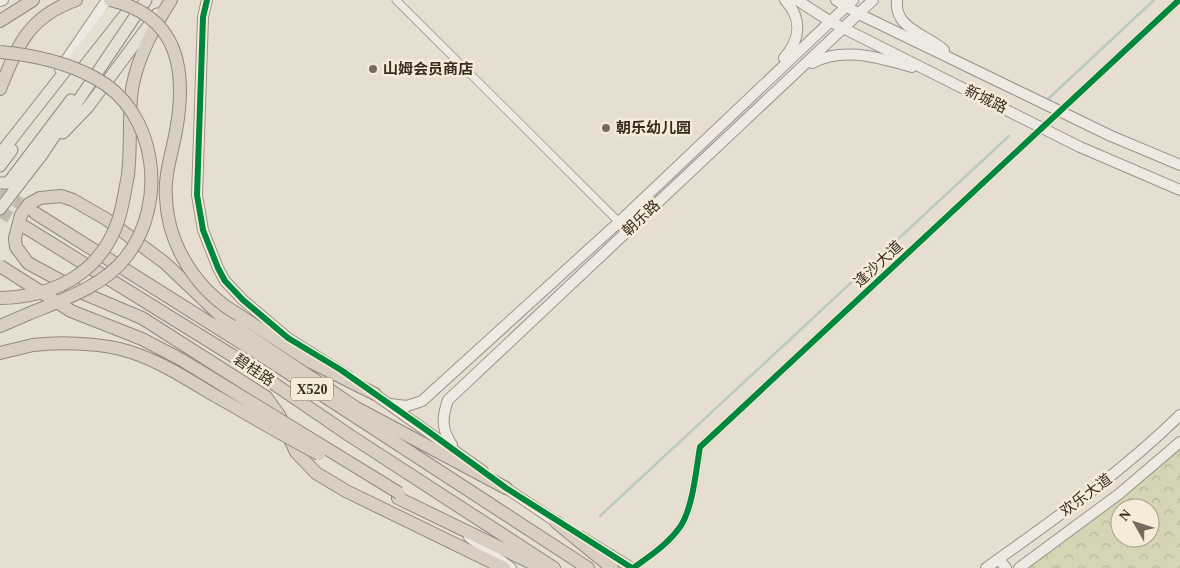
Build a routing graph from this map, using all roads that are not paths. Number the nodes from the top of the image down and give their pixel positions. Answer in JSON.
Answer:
{"nodes":[{"id":1,"x":33,"y":0,"type":"edge"},
{"id":2,"x":76,"y":0,"type":"edge"},
{"id":3,"x":109,"y":0,"type":"edge"},
{"id":4,"x":121,"y":0,"type":"edge"},
{"id":5,"x":146,"y":0,"type":"edge"},
{"id":6,"x":169,"y":0,"type":"edge"},
{"id":7,"x":207,"y":0,"type":"edge"},
{"id":8,"x":396,"y":0,"type":"edge"},
{"id":9,"x":785,"y":0,"type":"edge"},
{"id":10,"x":798,"y":0,"type":"edge"},
{"id":11,"x":836,"y":0,"type":"edge"},
{"id":12,"x":873,"y":0,"type":"edge"},
{"id":13,"x":897,"y":0,"type":"edge"},
{"id":14,"x":1179,"y":0,"type":"edge"},
{"id":15,"x":849,"y":3,"type":"edge"},
{"id":16,"x":859,"y":14,"type":"junction"},
{"id":17,"x":0,"y":21,"type":"edge"},
{"id":18,"x":831,"y":22,"type":"junction"},
{"id":19,"x":844,"y":28,"type":"junction"},
{"id":20,"x":92,"y":39,"type":"junction"},
{"id":21,"x":0,"y":52,"type":"edge"},
{"id":22,"x":952,"y":58,"type":"junction"},
{"id":23,"x":100,"y":66,"type":"junction"},
{"id":24,"x":800,"y":69,"type":"junction"},
{"id":25,"x":933,"y":73,"type":"junction"},
{"id":26,"x":0,"y":89,"type":"edge"},
{"id":27,"x":759,"y":90,"type":"junction"},
{"id":28,"x":32,"y":110,"type":"junction"},
{"id":29,"x":1060,"y":110,"type":"junction"},
{"id":30,"x":1042,"y":128,"type":"junction"},
{"id":31,"x":0,"y":154,"type":"edge"},
{"id":32,"x":41,"y":156,"type":"junction"},
{"id":33,"x":0,"y":166,"type":"edge"},
{"id":34,"x":1180,"y":166,"type":"edge"},
{"id":35,"x":0,"y":183,"type":"edge"},
{"id":36,"x":1180,"y":191,"type":"edge"},
{"id":37,"x":0,"y":209,"type":"edge"},
{"id":38,"x":35,"y":213,"type":"tunnel mouth"},
{"id":39,"x":619,"y":222,"type":"junction"},
{"id":40,"x":25,"y":227,"type":"tunnel mouth"},
{"id":41,"x":0,"y":266,"type":"edge"},
{"id":42,"x":0,"y":298,"type":"edge"},
{"id":43,"x":0,"y":326,"type":"edge"},
{"id":44,"x":0,"y":353,"type":"edge"},
{"id":45,"x":458,"y":368,"type":"junction"},
{"id":46,"x":285,"y":372,"type":"junction"},
{"id":47,"x":470,"y":380,"type":"junction"},
{"id":48,"x":374,"y":394,"type":"junction"},
{"id":49,"x":389,"y":404,"type":"junction"},
{"id":50,"x":355,"y":407,"type":"junction"},
{"id":51,"x":1180,"y":411,"type":"edge"},
{"id":52,"x":1180,"y":415,"type":"edge"},
{"id":53,"x":1165,"y":430,"type":"junction"},
{"id":54,"x":1180,"y":442,"type":"edge"},
{"id":55,"x":455,"y":450,"type":"junction"},
{"id":56,"x":506,"y":488,"type":"junction"},
{"id":57,"x":398,"y":495,"type":"junction"},
{"id":58,"x":556,"y":522,"type":"junction"},
{"id":59,"x":454,"y":526,"type":"junction"},
{"id":60,"x":999,"y":559,"type":"junction"},
{"id":61,"x":504,"y":568,"type":"edge"},
{"id":62,"x":511,"y":568,"type":"edge"},
{"id":63,"x":542,"y":568,"type":"edge"},
{"id":64,"x":554,"y":568,"type":"edge"},
{"id":65,"x":588,"y":568,"type":"edge"},
{"id":66,"x":612,"y":568,"type":"edge"},
{"id":67,"x":633,"y":568,"type":"edge"},
{"id":68,"x":986,"y":568,"type":"edge"},
{"id":69,"x":1006,"y":568,"type":"edge"},
{"id":70,"x":1019,"y":568,"type":"edge"}],
"edges":[{"from":1,"to":17,"type":"highway"},
{"from":2,"to":26,"type":"highway"},
{"from":3,"to":28,"type":"street"},
{"from":3,"to":48,"type":"highway","bridge":true},
{"from":4,"to":20,"type":"main road"},
{"from":5,"to":23,"type":"main road"},
{"from":6,"to":32,"type":"main road"},
{"from":6,"to":42,"type":"highway","bridge":true},
{"from":7,"to":48,"type":"street"},
{"from":8,"to":39,"type":"street"},
{"from":9,"to":27,"type":"street"},
{"from":10,"to":18,"type":"street","name":"新城路"},
{"from":11,"to":15,"type":"street","name":"新城路"},
{"from":12,"to":16,"type":"street","name":"朝乐路"},
{"from":13,"to":22,"type":"street"},
{"from":14,"to":29,"type":"street","name":"逢沙大道"},
{"from":15,"to":16,"type":"street","name":"新城路"},
{"from":15,"to":18,"type":"street","name":"朝乐路"},
{"from":16,"to":19,"type":"street","name":"朝乐路"},
{"from":16,"to":22,"type":"street","name":"新城路"},
{"from":18,"to":19,"type":"street","name":"新城路"},
{"from":18,"to":27,"type":"street","name":"朝乐路"},
{"from":19,"to":24,"type":"street","name":"朝乐路"},
{"from":19,"to":25,"type":"street","name":"新城路"},
{"from":20,"to":28,"type":"main road"},
{"from":20,"to":33,"type":"main road"},
{"from":21,"to":43,"type":"highway","bridge":true},
{"from":22,"to":29,"type":"street","name":"新城路"},
{"from":23,"to":32,"type":"main road"},
{"from":23,"to":35,"type":"main road"},
{"from":24,"to":25,"type":"street"},
{"from":24,"to":47,"type":"street","name":"朝乐路"},
{"from":25,"to":30,"type":"street","name":"新城路"},
{"from":27,"to":39,"type":"street","name":"朝乐路"},
{"from":28,"to":31,"type":"main road"},
{"from":29,"to":30,"type":"street","name":"逢沙大道"},
{"from":29,"to":34,"type":"street","name":"新城路"},
{"from":30,"to":36,"type":"street","name":"新城路"},
{"from":30,"to":67,"type":"street","name":"逢沙大道"},
{"from":32,"to":37,"type":"main road"},
{"from":38,"to":46,"type":"highway","number":"X520"},
{"from":39,"to":45,"type":"street","name":"朝乐路"},
{"from":40,"to":64,"type":"highway","name":"碧桂路","number":"X520"},
{"from":41,"to":57,"type":"highway","bridge":true},
{"from":44,"to":57,"type":"highway","bridge":true},
{"from":45,"to":47,"type":"street"},
{"from":45,"to":49,"type":"street","name":"朝乐路"},
{"from":46,"to":50,"type":"highway"},
{"from":46,"to":65,"type":"highway","number":"X520"},
{"from":47,"to":55,"type":"street","name":"朝乐路"},
{"from":48,"to":49,"type":"street"},
{"from":49,"to":55,"type":"street"},
{"from":50,"to":56,"type":"highway"},
{"from":50,"to":61,"type":"highway"},
{"from":51,"to":53,"type":"street"},
{"from":52,"to":53,"type":"street","name":"欢乐大道"},
{"from":53,"to":60,"type":"street","name":"欢乐大道"},
{"from":54,"to":70,"type":"street","name":"欢乐大道"},
{"from":55,"to":56,"type":"street"},
{"from":56,"to":58,"type":"street"},
{"from":57,"to":59,"type":"highway"},
{"from":58,"to":66,"type":"highway"},
{"from":58,"to":67,"type":"street"},
{"from":59,"to":62,"type":"street"},
{"from":59,"to":63,"type":"highway"},
{"from":60,"to":68,"type":"street","name":"欢乐大道"},
{"from":60,"to":69,"type":"street"}]}
